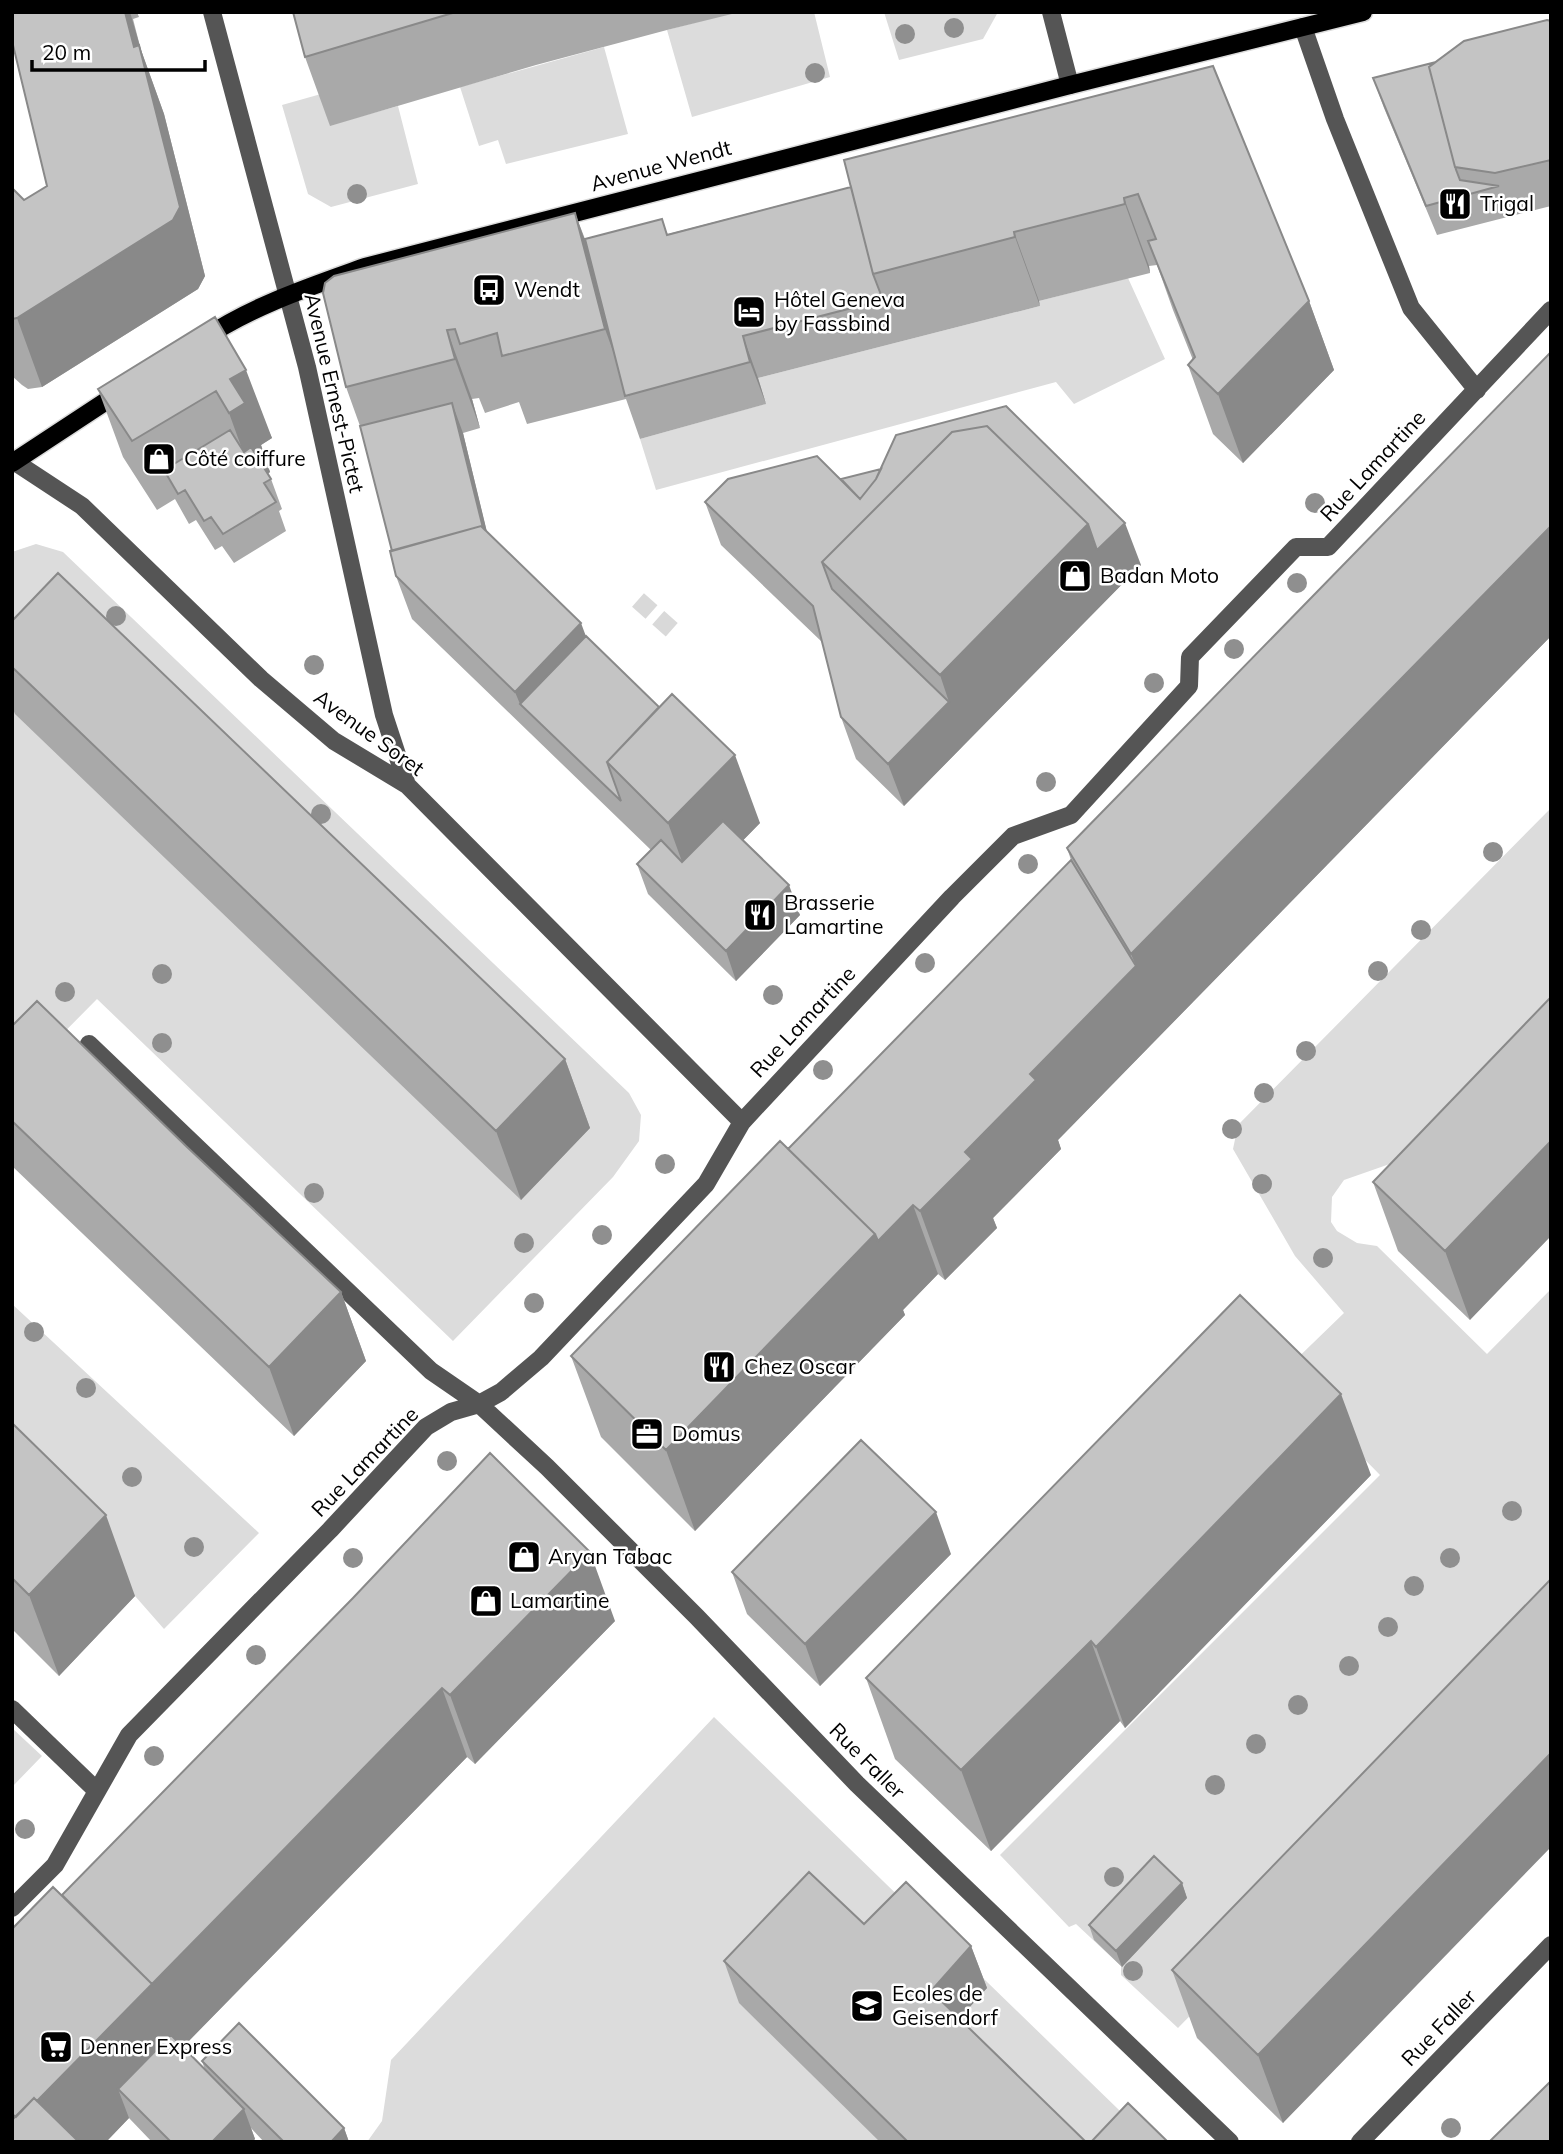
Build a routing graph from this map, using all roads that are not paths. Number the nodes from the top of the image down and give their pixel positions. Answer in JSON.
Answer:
{"nodes":[{"id":1,"x":212,"y":12,"type":"edge"},
{"id":2,"x":1051,"y":12,"type":"edge"},
{"id":3,"x":1363,"y":12,"type":"edge"},
{"id":4,"x":1303,"y":27,"type":"junction"},
{"id":5,"x":1070,"y":85,"type":"junction"},
{"id":6,"x":288,"y":294,"type":"junction"},
{"id":7,"x":1551,"y":310,"type":"edge"},
{"id":8,"x":186,"y":350,"type":"edge"},
{"id":9,"x":140,"y":380,"type":"edge"},
{"id":10,"x":1477,"y":390,"type":"junction"},
{"id":11,"x":13,"y":462,"type":"edge"},
{"id":12,"x":407,"y":785,"type":"junction"},
{"id":13,"x":89,"y":1044,"type":"dead end"},
{"id":14,"x":742,"y":1122,"type":"junction"},
{"id":15,"x":479,"y":1405,"type":"junction"},
{"id":16,"x":12,"y":1709,"type":"edge"},
{"id":17,"x":97,"y":1791,"type":"junction"},
{"id":18,"x":12,"y":1908,"type":"edge"},
{"id":19,"x":1551,"y":1945,"type":"edge"},
{"id":20,"x":1230,"y":2142,"type":"edge"},
{"id":21,"x":1360,"y":2142,"type":"edge"}],
"edges":[{"from":1,"to":6,"type":"street","name":"Avenue Ernest-Pictet"},
{"from":2,"to":5,"type":"street"},
{"from":3,"to":4,"type":"main road","name":"Avenue Wendt"},
{"from":4,"to":5,"type":"main road","name":"Avenue Wendt"},
{"from":4,"to":10,"type":"street"},
{"from":5,"to":6,"type":"main road","name":"Avenue Wendt"},
{"from":6,"to":8,"type":"main road","name":"Avenue Wendt"},
{"from":6,"to":12,"type":"street","name":"Avenue Ernest-Pictet"},
{"from":7,"to":10,"type":"street","name":"Rue Lamartine"},
{"from":9,"to":11,"type":"main road"},
{"from":10,"to":14,"type":"street","name":"Rue Lamartine"},
{"from":11,"to":12,"type":"street","name":"Avenue Soret"},
{"from":12,"to":14,"type":"street","name":"Avenue Soret"},
{"from":13,"to":15,"type":"street","name":"Rue Faller"},
{"from":14,"to":15,"type":"street","name":"Rue Lamartine"},
{"from":15,"to":17,"type":"street","name":"Rue Lamartine"},
{"from":15,"to":20,"type":"street","name":"Rue Faller"},
{"from":16,"to":17,"type":"street"},
{"from":17,"to":18,"type":"street","name":"Rue Lamartine"},
{"from":19,"to":21,"type":"street","name":"Rue Faller"}]}
